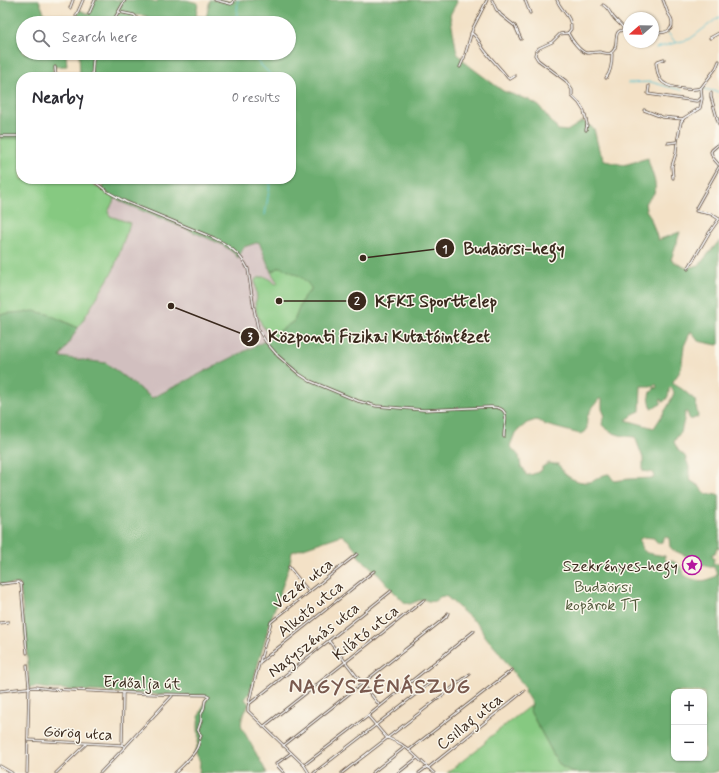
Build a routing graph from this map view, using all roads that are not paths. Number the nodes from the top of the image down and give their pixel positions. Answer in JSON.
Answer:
{"nodes":[{"id":1,"x":73,"y":0,"type":"edge"},
{"id":2,"x":83,"y":0,"type":"edge"},
{"id":3,"x":95,"y":0,"type":"edge"},
{"id":4,"x":125,"y":0,"type":"edge"},
{"id":5,"x":215,"y":0,"type":"edge"},
{"id":6,"x":487,"y":0,"type":"edge"},
{"id":7,"x":492,"y":0,"type":"edge"},
{"id":8,"x":525,"y":0,"type":"edge"},
{"id":9,"x":557,"y":0,"type":"edge"},
{"id":10,"x":664,"y":0,"type":"edge"},
{"id":11,"x":234,"y":1,"type":"edge"},
{"id":12,"x":603,"y":4,"type":"dead end"},
{"id":13,"x":70,"y":8,"type":"dead end"},
{"id":14,"x":119,"y":12,"type":"junction"},
{"id":15,"x":530,"y":13,"type":"dead end"},
{"id":16,"x":89,"y":14,"type":"dead end"},
{"id":17,"x":76,"y":16,"type":"dead end"},
{"id":18,"x":116,"y":16,"type":"edge"},
{"id":19,"x":135,"y":16,"type":"edge"},
{"id":20,"x":623,"y":28,"type":"edge"},
{"id":21,"x":623,"y":29,"type":"edge"},
{"id":22,"x":471,"y":33,"type":"junction"},
{"id":23,"x":568,"y":33,"type":"junction"},
{"id":24,"x":659,"y":33,"type":"edge"},
{"id":25,"x":719,"y":33,"type":"edge"},
{"id":26,"x":710,"y":38,"type":"dead end"},
{"id":27,"x":521,"y":39,"type":"dead end"},
{"id":28,"x":611,"y":53,"type":"junction"},
{"id":29,"x":664,"y":59,"type":"dead end"},
{"id":30,"x":93,"y":60,"type":"edge"},
{"id":31,"x":719,"y":61,"type":"edge"},
{"id":32,"x":55,"y":67,"type":"dead end"},
{"id":33,"x":460,"y":67,"type":"dead end"},
{"id":34,"x":56,"y":72,"type":"edge"},
{"id":35,"x":92,"y":72,"type":"edge"},
{"id":36,"x":515,"y":76,"type":"dead end"},
{"id":37,"x":606,"y":78,"type":"dead end"},
{"id":38,"x":649,"y":86,"type":"dead end"},
{"id":39,"x":701,"y":88,"type":"junction"},
{"id":40,"x":711,"y":93,"type":"dead end"},
{"id":41,"x":702,"y":96,"type":"junction"},
{"id":42,"x":644,"y":110,"type":"dead end"},
{"id":43,"x":683,"y":119,"type":"junction"},
{"id":44,"x":719,"y":125,"type":"edge"},
{"id":45,"x":586,"y":130,"type":"dead end"},
{"id":46,"x":0,"y":136,"type":"edge"},
{"id":47,"x":16,"y":136,"type":"edge"},
{"id":48,"x":677,"y":142,"type":"junction"},
{"id":49,"x":668,"y":143,"type":"dead end"},
{"id":50,"x":719,"y":144,"type":"edge"},
{"id":51,"x":710,"y":148,"type":"dead end"},
{"id":52,"x":711,"y":152,"type":"junction"},
{"id":53,"x":719,"y":166,"type":"edge"},
{"id":54,"x":672,"y":178,"type":"dead end"},
{"id":55,"x":98,"y":184,"type":"edge"},
{"id":56,"x":719,"y":219,"type":"edge"},
{"id":57,"x":688,"y":269,"type":"dead end"},
{"id":58,"x":504,"y":437,"type":"dead end"},
{"id":59,"x":357,"y":554,"type":"dead end"},
{"id":60,"x":289,"y":567,"type":"dead end"},
{"id":61,"x":374,"y":571,"type":"dead end"},
{"id":62,"x":0,"y":584,"type":"edge"},
{"id":63,"x":391,"y":591,"type":"dead end"},
{"id":64,"x":309,"y":592,"type":"junction"},
{"id":65,"x":424,"y":600,"type":"dead end"},
{"id":66,"x":448,"y":613,"type":"dead end"},
{"id":67,"x":8,"y":622,"type":"dead end"},
{"id":68,"x":0,"y":623,"type":"edge"},
{"id":69,"x":474,"y":631,"type":"dead end"},
{"id":70,"x":328,"y":641,"type":"junction"},
{"id":71,"x":27,"y":653,"type":"dead end"},
{"id":72,"x":346,"y":662,"type":"junction"},
{"id":73,"x":259,"y":663,"type":"junction"},
{"id":74,"x":27,"y":665,"type":"dead end"},
{"id":75,"x":512,"y":670,"type":"dead end"},
{"id":76,"x":470,"y":674,"type":"dead end"},
{"id":77,"x":434,"y":680,"type":"dead end"},
{"id":78,"x":362,"y":683,"type":"junction"},
{"id":79,"x":29,"y":688,"type":"junction"},
{"id":80,"x":0,"y":691,"type":"edge"},
{"id":81,"x":524,"y":691,"type":"dead end"},
{"id":82,"x":123,"y":693,"type":"junction"},
{"id":83,"x":172,"y":695,"type":"junction"},
{"id":84,"x":249,"y":704,"type":"junction"},
{"id":85,"x":380,"y":706,"type":"junction"},
{"id":86,"x":368,"y":716,"type":"junction"},
{"id":87,"x":375,"y":725,"type":"junction"},
{"id":88,"x":263,"y":727,"type":"junction"},
{"id":89,"x":387,"y":738,"type":"junction"},
{"id":90,"x":28,"y":740,"type":"junction"},
{"id":91,"x":87,"y":743,"type":"junction"},
{"id":92,"x":122,"y":745,"type":"junction"},
{"id":93,"x":283,"y":746,"type":"junction"},
{"id":94,"x":125,"y":747,"type":"junction"},
{"id":95,"x":405,"y":748,"type":"junction"},
{"id":96,"x":409,"y":750,"type":"junction"},
{"id":97,"x":290,"y":753,"type":"junction"},
{"id":98,"x":417,"y":758,"type":"junction"},
{"id":99,"x":0,"y":766,"type":"edge"},
{"id":100,"x":304,"y":766,"type":"junction"},
{"id":101,"x":428,"y":767,"type":"junction"},
{"id":102,"x":12,"y":773,"type":"edge"},
{"id":103,"x":27,"y":773,"type":"edge"},
{"id":104,"x":56,"y":773,"type":"edge"},
{"id":105,"x":100,"y":773,"type":"edge"},
{"id":106,"x":175,"y":773,"type":"edge"},
{"id":107,"x":284,"y":773,"type":"edge"},
{"id":108,"x":309,"y":773,"type":"edge"},
{"id":109,"x":314,"y":773,"type":"edge"},
{"id":110,"x":342,"y":773,"type":"edge"},
{"id":111,"x":372,"y":773,"type":"edge"},
{"id":112,"x":398,"y":773,"type":"edge"},
{"id":113,"x":419,"y":773,"type":"edge"},
{"id":114,"x":434,"y":773,"type":"edge"}],
"edges":[{"from":1,"to":13,"type":"street"},
{"from":2,"to":17,"type":"street"},
{"from":3,"to":16,"type":"street"},
{"from":4,"to":14,"type":"street"},
{"from":5,"to":11,"type":"street"},
{"from":6,"to":22,"type":"street"},
{"from":7,"to":27,"type":"street"},
{"from":8,"to":15,"type":"street"},
{"from":9,"to":23,"type":"street"},
{"from":10,"to":24,"type":"street"},
{"from":12,"to":20,"type":"street"},
{"from":14,"to":18,"type":"street"},
{"from":14,"to":19,"type":"street"},
{"from":21,"to":28,"type":"street"},
{"from":22,"to":33,"type":"street"},
{"from":22,"to":36,"type":"street"},
{"from":23,"to":28,"type":"street"},
{"from":23,"to":45,"type":"street"},
{"from":25,"to":26,"type":"street"},
{"from":28,"to":37,"type":"street"},
{"from":29,"to":39,"type":"street"},
{"from":30,"to":35,"type":"street"},
{"from":31,"to":39,"type":"street"},
{"from":32,"to":34,"type":"street"},
{"from":38,"to":41,"type":"street"},
{"from":39,"to":41,"type":"street"},
{"from":40,"to":44,"type":"street"},
{"from":41,"to":43,"type":"street"},
{"from":42,"to":43,"type":"street"},
{"from":43,"to":48,"type":"street"},
{"from":46,"to":47,"type":"street"},
{"from":48,"to":49,"type":"street"},
{"from":48,"to":54,"type":"street"},
{"from":50,"to":52,"type":"street"},
{"from":51,"to":52,"type":"street"},
{"from":52,"to":53,"type":"street"},
{"from":53,"to":56,"type":"street"},
{"from":55,"to":58,"type":"street"},
{"from":56,"to":57,"type":"street"},
{"from":59,"to":64,"type":"street","name":"Vezér utca"},
{"from":60,"to":64,"type":"street"},
{"from":61,"to":73,"type":"street","name":"Alkotó utca"},
{"from":62,"to":71,"type":"street"},
{"from":63,"to":70,"type":"street","name":"Nagyszénás utca"},
{"from":64,"to":73,"type":"street","name":"Vezér utca"},
{"from":65,"to":72,"type":"street","name":"Kilátó utca"},
{"from":66,"to":78,"type":"street"},
{"from":67,"to":68,"type":"street"},
{"from":69,"to":85,"type":"street"},
{"from":70,"to":72,"type":"street"},
{"from":70,"to":84,"type":"street","name":"Nagyszénás utca"},
{"from":72,"to":78,"type":"street"},
{"from":72,"to":88,"type":"street","name":"Kilátó utca"},
{"from":73,"to":84,"type":"street","name":"Vezér utca"},
{"from":74,"to":79,"type":"street"},
{"from":75,"to":96,"type":"street"},
{"from":76,"to":89,"type":"street"},
{"from":77,"to":87,"type":"street"},
{"from":78,"to":85,"type":"street"},
{"from":78,"to":93,"type":"street"},
{"from":79,"to":80,"type":"street","name":"Erdőalja út"},
{"from":79,"to":82,"type":"street","name":"Erdőalja út"},
{"from":79,"to":90,"type":"street"},
{"from":81,"to":101,"type":"street","name":"Csillag utca"},
{"from":82,"to":83,"type":"street","name":"Erdőalja út"},
{"from":82,"to":92,"type":"street"},
{"from":83,"to":94,"type":"street"},
{"from":83,"to":106,"type":"street","name":"Erdőalja út"},
{"from":84,"to":88,"type":"street"},
{"from":85,"to":86,"type":"street"},
{"from":86,"to":87,"type":"street"},
{"from":86,"to":100,"type":"street"},
{"from":87,"to":89,"type":"street"},
{"from":87,"to":109,"type":"street"},
{"from":88,"to":93,"type":"street"},
{"from":89,"to":95,"type":"street"},
{"from":89,"to":110,"type":"street"},
{"from":90,"to":91,"type":"street","name":"Görög utca"},
{"from":90,"to":103,"type":"street"},
{"from":91,"to":92,"type":"street","name":"Görög utca"},
{"from":91,"to":104,"type":"street"},
{"from":92,"to":94,"type":"street","name":"Görög utca"},
{"from":93,"to":97,"type":"street"},
{"from":94,"to":105,"type":"street"},
{"from":95,"to":96,"type":"street"},
{"from":95,"to":111,"type":"street"},
{"from":96,"to":98,"type":"street"},
{"from":97,"to":100,"type":"street"},
{"from":97,"to":107,"type":"street"},
{"from":98,"to":101,"type":"street"},
{"from":98,"to":112,"type":"street"},
{"from":99,"to":102,"type":"street"},
{"from":100,"to":108,"type":"street"},
{"from":101,"to":113,"type":"street","name":"Csillag utca"},
{"from":101,"to":114,"type":"street"}]}
